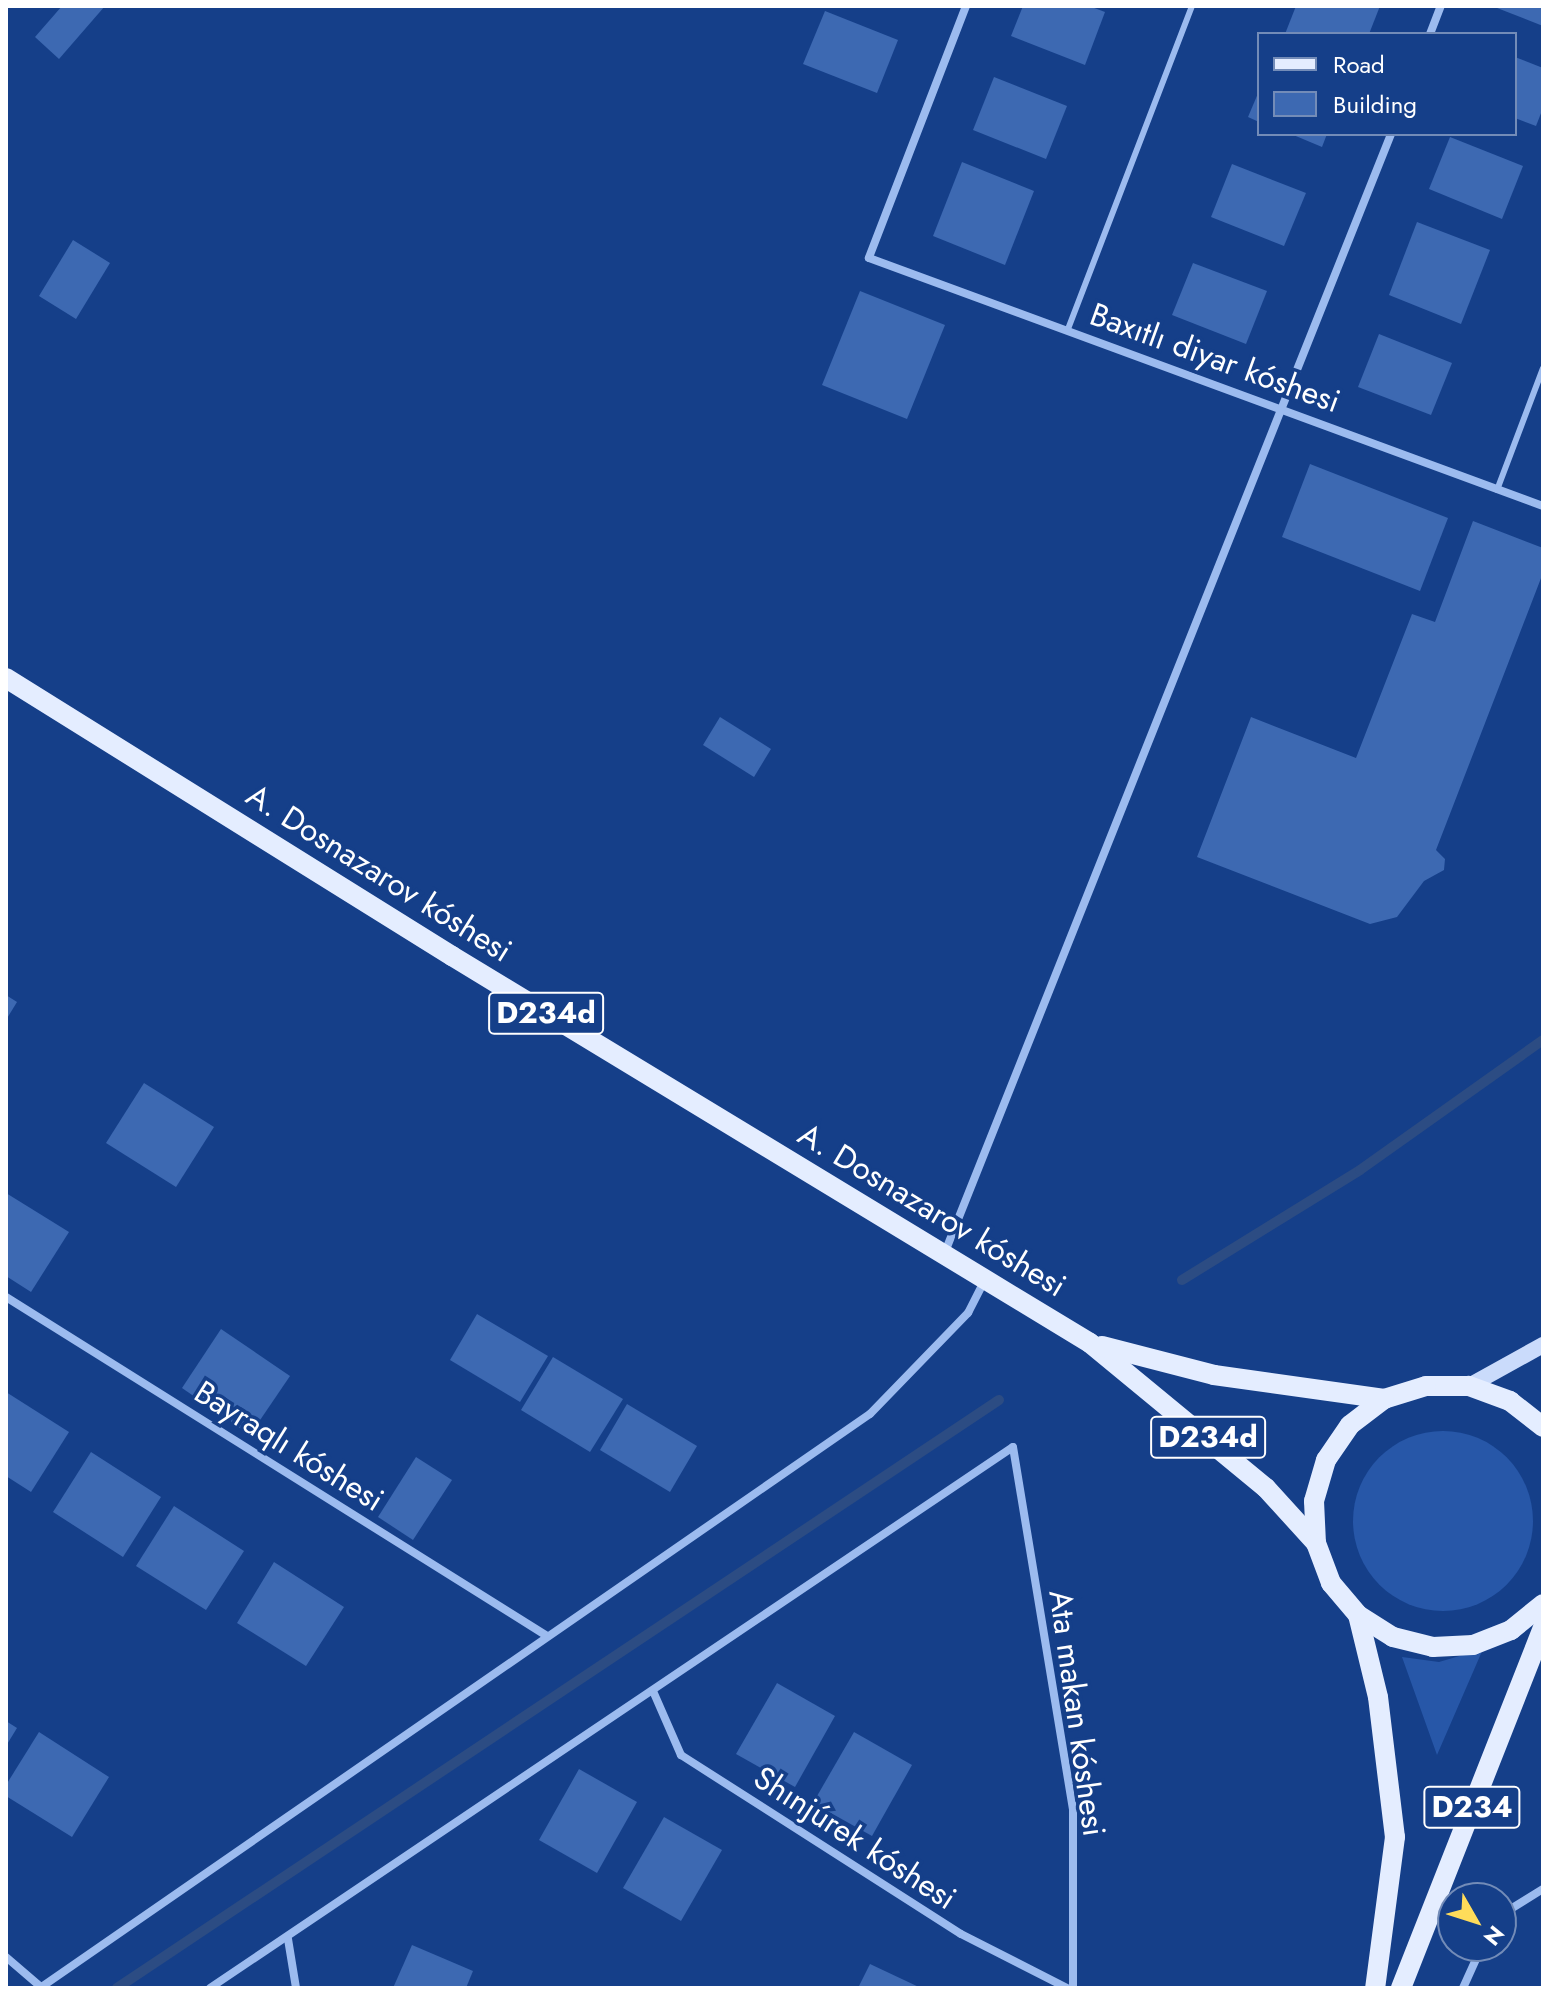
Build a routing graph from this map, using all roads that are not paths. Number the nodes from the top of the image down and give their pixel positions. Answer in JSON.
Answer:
{"nodes":[{"id":1,"x":966,"y":6,"type":"edge"},
{"id":2,"x":1192,"y":6,"type":"edge"},
{"id":3,"x":1441,"y":6,"type":"edge"},
{"id":4,"x":1431,"y":32,"type":"edge"},
{"id":5,"x":1390,"y":136,"type":"edge"},
{"id":6,"x":1068,"y":329,"type":"junction"},
{"id":7,"x":1543,"y":368,"type":"edge"},
{"id":8,"x":1284,"y":408,"type":"junction"},
{"id":9,"x":1497,"y":490,"type":"junction"},
{"id":10,"x":1543,"y":506,"type":"edge"},
{"id":11,"x":6,"y":678,"type":"edge"},
{"id":12,"x":945,"y":1252,"type":"junction"},
{"id":13,"x":986,"y":1277,"type":"junction"},
{"id":14,"x":6,"y":1297,"type":"edge"},
{"id":15,"x":1090,"y":1343,"type":"junction"},
{"id":16,"x":1543,"y":1345,"type":"edge"},
{"id":17,"x":1469,"y":1386,"type":"junction"},
{"id":18,"x":1384,"y":1399,"type":"junction"},
{"id":19,"x":1543,"y":1427,"type":"edge"},
{"id":20,"x":1316,"y":1543,"type":"junction"},
{"id":21,"x":1543,"y":1604,"type":"edge"},
{"id":22,"x":1358,"y":1615,"type":"junction"},
{"id":23,"x":1543,"y":1627,"type":"edge"},
{"id":24,"x":547,"y":1636,"type":"junction"},
{"id":25,"x":653,"y":1691,"type":"junction"},
{"id":26,"x":1543,"y":1889,"type":"edge"},
{"id":27,"x":1517,"y":1905,"type":"edge"},
{"id":28,"x":288,"y":1939,"type":"junction"},
{"id":29,"x":6,"y":1957,"type":"edge"},
{"id":30,"x":1475,"y":1962,"type":"edge"},
{"id":31,"x":41,"y":1988,"type":"edge"},
{"id":32,"x":210,"y":1988,"type":"edge"},
{"id":33,"x":296,"y":1988,"type":"edge"},
{"id":34,"x":1070,"y":1988,"type":"edge"},
{"id":35,"x":1375,"y":1988,"type":"edge"},
{"id":36,"x":1401,"y":1988,"type":"edge"},
{"id":37,"x":1463,"y":1988,"type":"edge"}],
"edges":[{"from":1,"to":6,"type":"street","name":"Baxıtlı diyar kóshesi"},
{"from":2,"to":6,"type":"lane"},
{"from":3,"to":4,"type":"street"},
{"from":5,"to":8,"type":"street"},
{"from":6,"to":8,"type":"street","name":"Baxıtlı diyar kóshesi"},
{"from":7,"to":9,"type":"lane"},
{"from":8,"to":9,"type":"street","name":"Baxıtlı diyar kóshesi"},
{"from":8,"to":12,"type":"street"},
{"from":9,"to":10,"type":"street","name":"Baxıtlı diyar kóshesi"},
{"from":11,"to":12,"type":"main road","name":"A. Dosnazarov kóshesi","number":"D234d"},
{"from":12,"to":13,"type":"main road","name":"A. Dosnazarov kóshesi","number":"D234d"},
{"from":13,"to":15,"type":"main road","name":"A. Dosnazarov kóshesi","number":"D234d"},
{"from":13,"to":24,"type":"street"},
{"from":14,"to":24,"type":"street","name":"Bayraqlı kóshesi"},
{"from":15,"to":18,"type":"main road","number":"D234d"},
{"from":15,"to":20,"type":"main road","number":"D234d"},
{"from":16,"to":17,"type":"main road"},
{"from":17,"to":18,"type":"main road"},
{"from":17,"to":19,"type":"main road"},
{"from":18,"to":20,"type":"main road"},
{"from":20,"to":22,"type":"main road"},
{"from":21,"to":22,"type":"main road"},
{"from":22,"to":35,"type":"main road","number":"D234"},
{"from":23,"to":36,"type":"main road","number":"D234"},
{"from":24,"to":31,"type":"street"},
{"from":25,"to":28,"type":"street"},
{"from":25,"to":34,"type":"street","name":"Shınjúrek kóshesi"},
{"from":25,"to":34,"type":"street","name":"Ata makan kóshesi"},
{"from":26,"to":27,"type":"street"},
{"from":28,"to":32,"type":"street"},
{"from":28,"to":33,"type":"street"},
{"from":29,"to":31,"type":"street"},
{"from":30,"to":37,"type":"street"}]}
